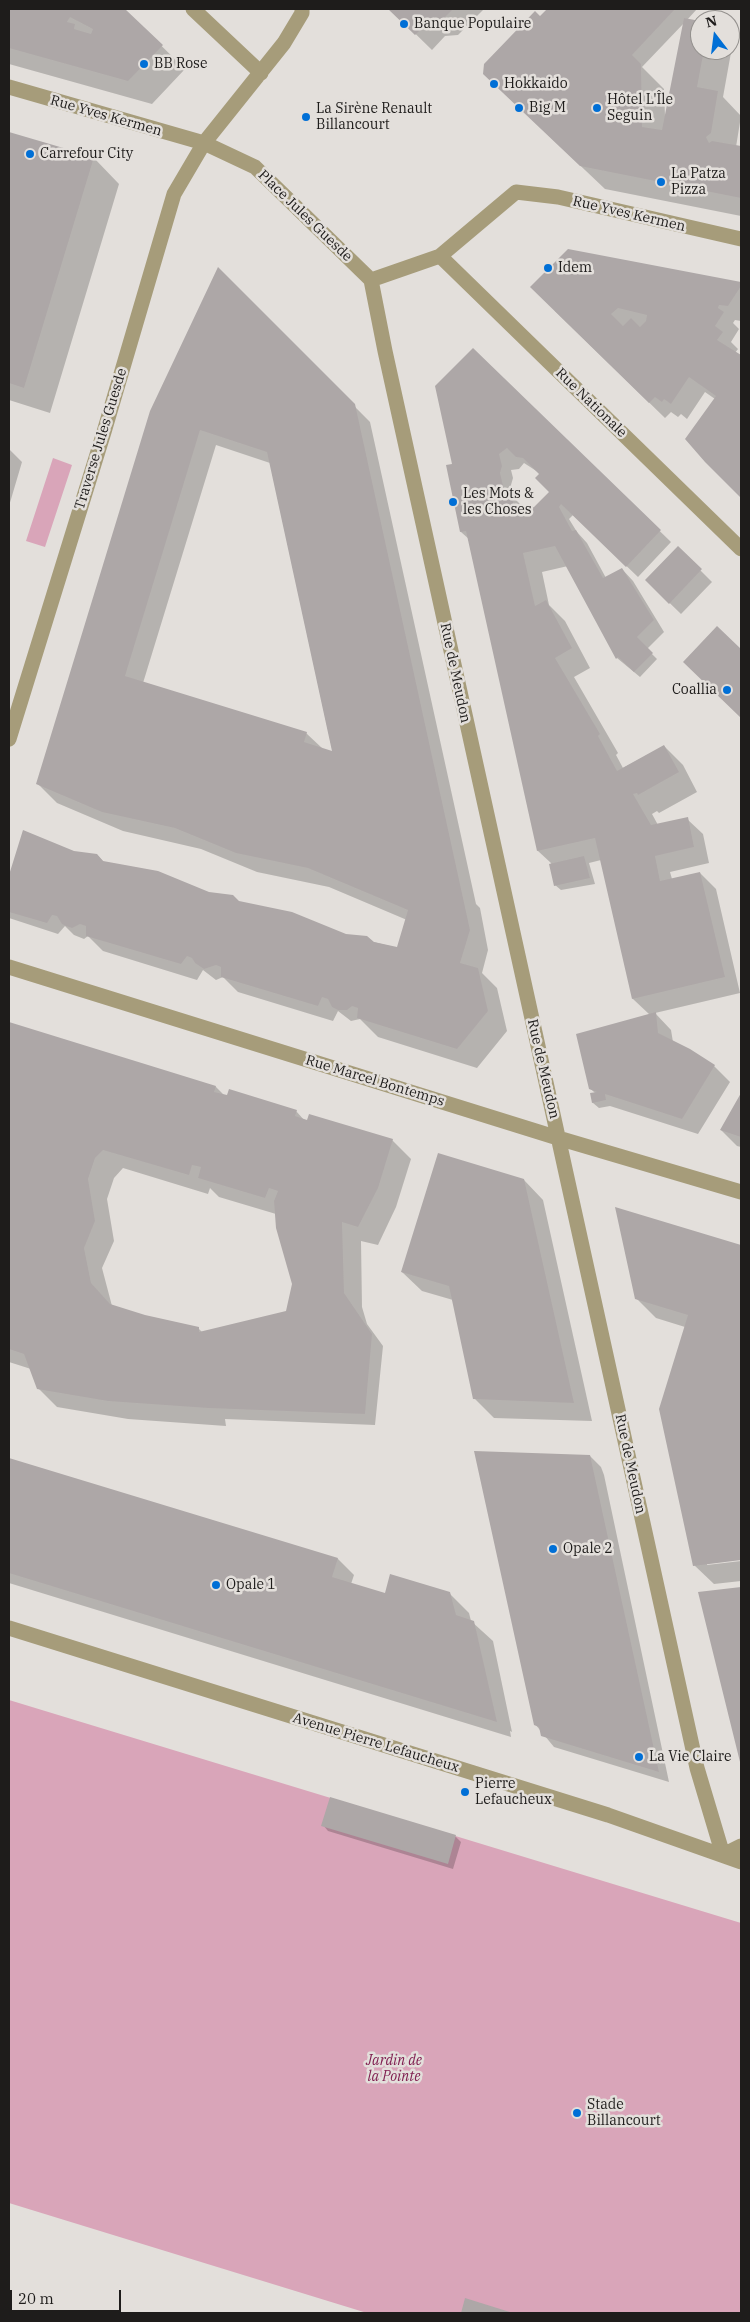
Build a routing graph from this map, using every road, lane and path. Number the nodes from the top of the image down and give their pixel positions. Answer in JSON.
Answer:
{"nodes":[{"id":1,"x":193,"y":9,"type":"edge"},
{"id":2,"x":302,"y":9,"type":"edge"},
{"id":3,"x":262,"y":73,"type":"junction"},
{"id":4,"x":9,"y":87,"type":"edge"},
{"id":5,"x":204,"y":143,"type":"junction"},
{"id":6,"x":741,"y":239,"type":"edge"},
{"id":7,"x":440,"y":256,"type":"junction"},
{"id":8,"x":371,"y":280,"type":"junction"},
{"id":9,"x":741,"y":549,"type":"edge"},
{"id":10,"x":9,"y":739,"type":"edge"},
{"id":11,"x":9,"y":967,"type":"edge"},
{"id":12,"x":558,"y":1138,"type":"junction"},
{"id":13,"x":741,"y":1192,"type":"edge"},
{"id":14,"x":9,"y":1628,"type":"edge"},
{"id":15,"x":741,"y":1846,"type":"edge"},
{"id":16,"x":722,"y":1855,"type":"junction"},
{"id":17,"x":741,"y":1862,"type":"edge"}],
"edges":[{"from":1,"to":3,"type":"street"},
{"from":2,"to":3,"type":"street"},
{"from":3,"to":5,"type":"street"},
{"from":4,"to":5,"type":"street","name":"Rue Yves Kermen"},
{"from":5,"to":8,"type":"street","name":"Place Jules Guesde"},
{"from":5,"to":10,"type":"street","name":"Traverse Jules Guesde"},
{"from":6,"to":7,"type":"street","name":"Rue Yves Kermen"},
{"from":7,"to":8,"type":"street"},
{"from":7,"to":9,"type":"street","name":"Rue Nationale"},
{"from":8,"to":12,"type":"street","name":"Rue de Meudon"},
{"from":11,"to":12,"type":"street","name":"Rue Marcel Bontemps"},
{"from":12,"to":13,"type":"street","name":"Rue Marcel Bontemps"},
{"from":12,"to":16,"type":"street","name":"Rue de Meudon"},
{"from":14,"to":16,"type":"street","name":"Avenue Pierre Lefaucheux"},
{"from":15,"to":16,"type":"street"},
{"from":16,"to":17,"type":"street","name":"Avenue Pierre Lefaucheux"}]}
